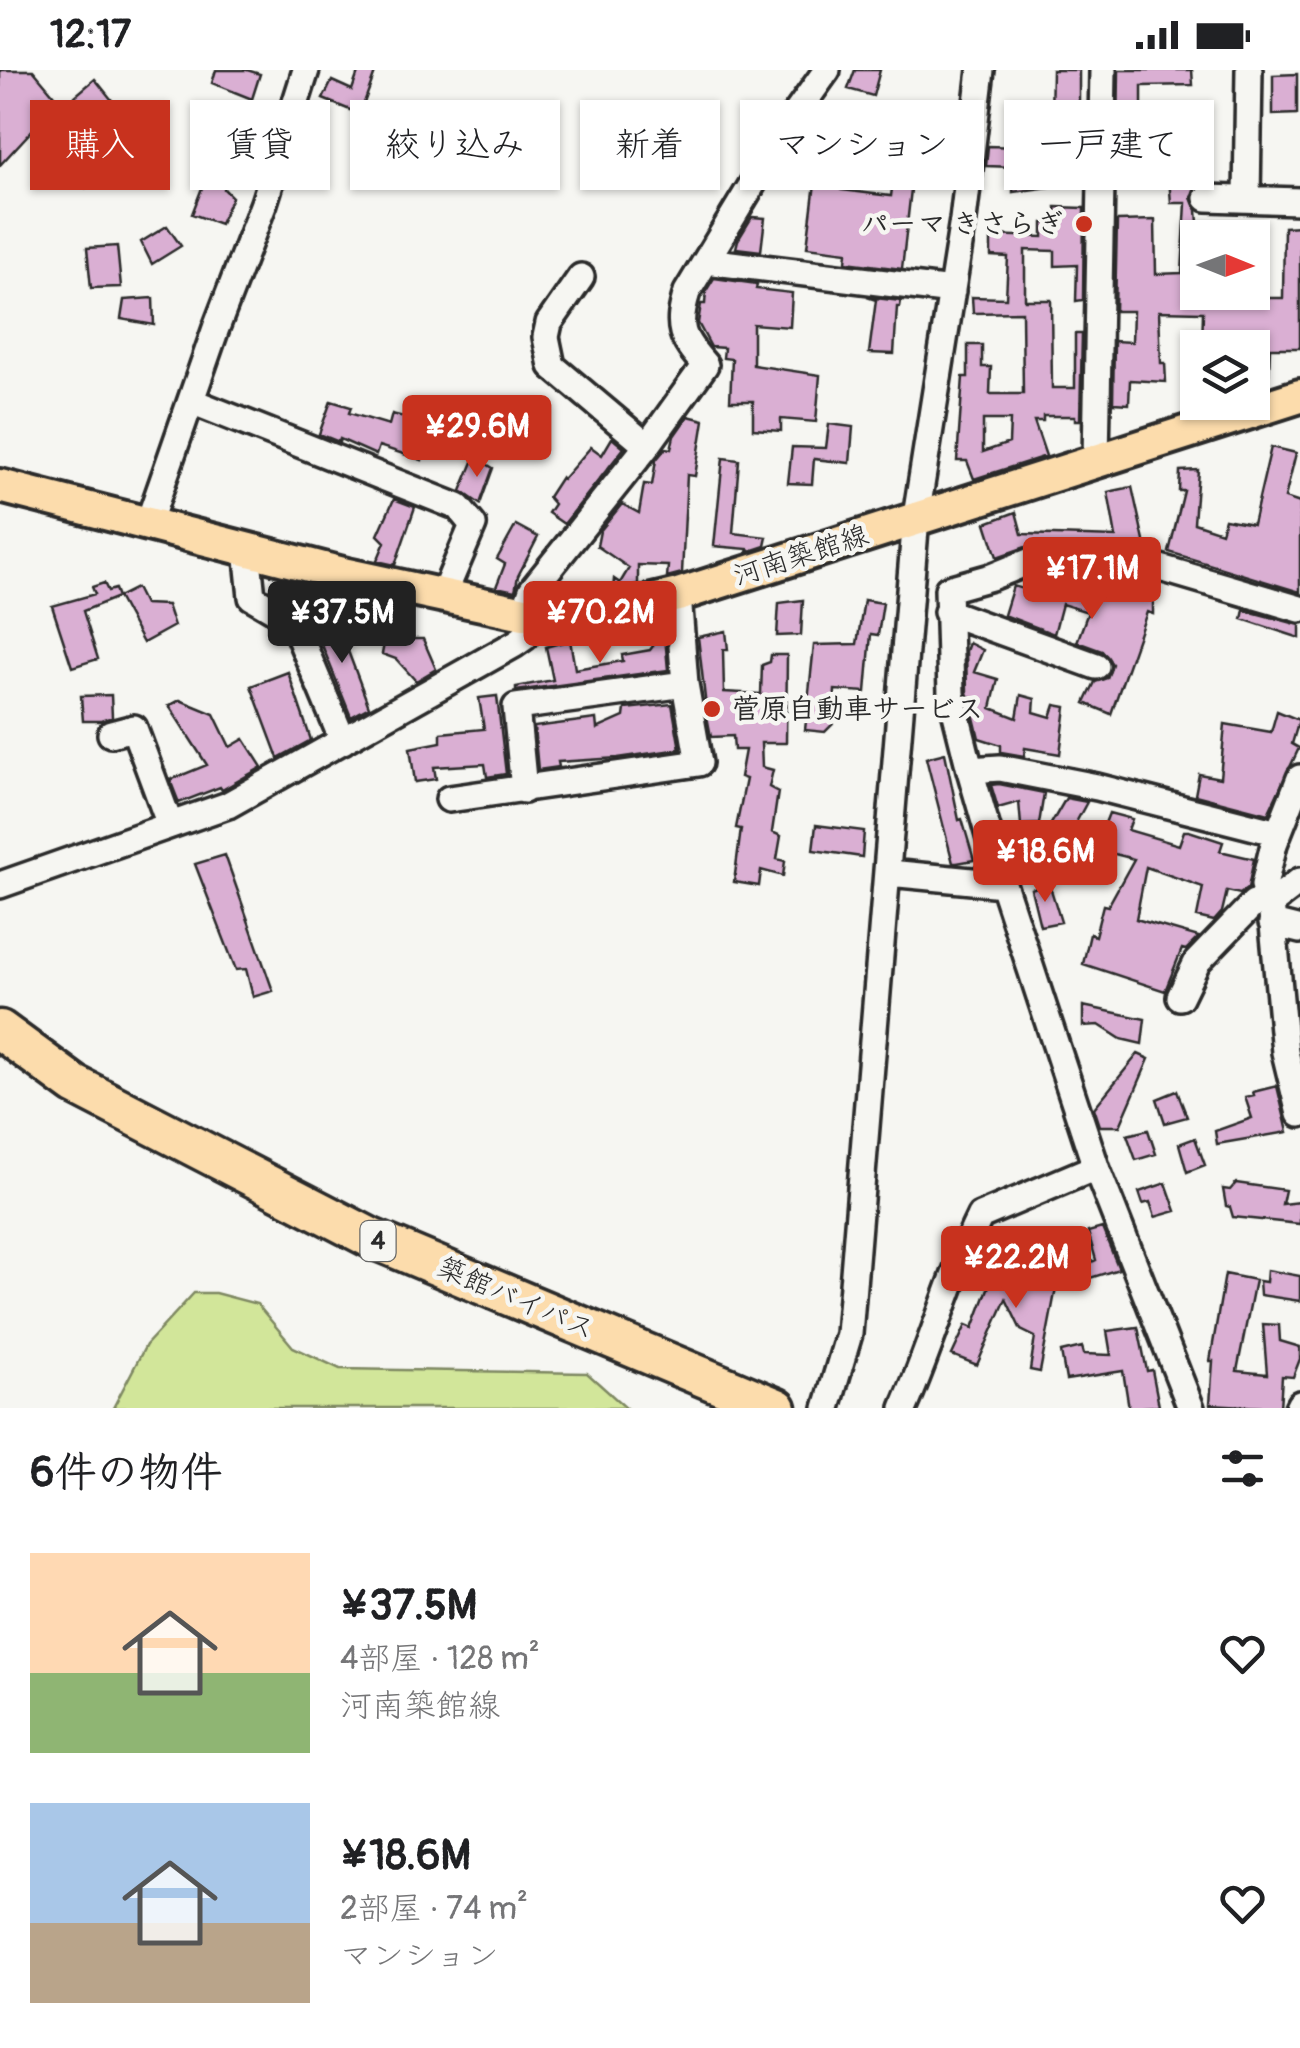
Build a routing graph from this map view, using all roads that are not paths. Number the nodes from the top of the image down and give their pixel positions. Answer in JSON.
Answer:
{"nodes":[{"id":1,"x":306,"y":70,"type":"edge"},
{"id":2,"x":827,"y":70,"type":"edge"},
{"id":3,"x":982,"y":70,"type":"edge"},
{"id":4,"x":1103,"y":70,"type":"edge"},
{"id":5,"x":1249,"y":70,"type":"edge"},
{"id":6,"x":1207,"y":198,"type":"dead end"},
{"id":7,"x":1248,"y":198,"type":"junction"},
{"id":8,"x":1300,"y":201,"type":"edge"},
{"id":9,"x":706,"y":261,"type":"junction"},
{"id":10,"x":581,"y":277,"type":"dead end"},
{"id":11,"x":952,"y":291,"type":"junction"},
{"id":12,"x":1300,"y":396,"type":"edge"},
{"id":13,"x":191,"y":402,"type":"junction"},
{"id":14,"x":646,"y":446,"type":"junction"},
{"id":15,"x":1096,"y":460,"type":"junction"},
{"id":16,"x":0,"y":486,"type":"edge"},
{"id":17,"x":916,"y":517,"type":"junction"},
{"id":18,"x":148,"y":524,"type":"junction"},
{"id":19,"x":248,"y":550,"type":"junction"},
{"id":20,"x":444,"y":596,"type":"junction"},
{"id":21,"x":678,"y":596,"type":"junction"},
{"id":22,"x":1300,"y":609,"type":"edge"},
{"id":23,"x":947,"y":612,"type":"junction"},
{"id":24,"x":529,"y":613,"type":"junction"},
{"id":25,"x":1096,"y":666,"type":"dead end"},
{"id":26,"x":686,"y":684,"type":"junction"},
{"id":27,"x":111,"y":734,"type":"dead end"},
{"id":28,"x":343,"y":741,"type":"junction"},
{"id":29,"x":970,"y":770,"type":"junction"},
{"id":30,"x":1300,"y":778,"type":"edge"},
{"id":31,"x":524,"y":790,"type":"junction"},
{"id":32,"x":449,"y":799,"type":"dead end"},
{"id":33,"x":170,"y":825,"type":"junction"},
{"id":34,"x":1278,"y":833,"type":"junction"},
{"id":35,"x":889,"y":874,"type":"junction"},
{"id":36,"x":1300,"y":881,"type":"edge"},
{"id":37,"x":0,"y":884,"type":"edge"},
{"id":38,"x":1003,"y":884,"type":"junction"},
{"id":39,"x":1272,"y":913,"type":"junction"},
{"id":40,"x":1300,"y":930,"type":"edge"},
{"id":41,"x":1180,"y":998,"type":"dead end"},
{"id":42,"x":0,"y":1030,"type":"edge"},
{"id":43,"x":1300,"y":1114,"type":"edge"},
{"id":44,"x":1096,"y":1167,"type":"junction"},
{"id":45,"x":777,"y":1408,"type":"edge"},
{"id":46,"x":827,"y":1408,"type":"edge"},
{"id":47,"x":904,"y":1408,"type":"edge"},
{"id":48,"x":1192,"y":1408,"type":"edge"}],
"edges":[{"from":1,"to":13,"type":"street"},
{"from":2,"to":9,"type":"street"},
{"from":3,"to":11,"type":"street"},
{"from":4,"to":15,"type":"street"},
{"from":5,"to":7,"type":"street"},
{"from":6,"to":7,"type":"street"},
{"from":7,"to":8,"type":"street"},
{"from":9,"to":11,"type":"street"},
{"from":9,"to":14,"type":"street"},
{"from":10,"to":14,"type":"street"},
{"from":11,"to":17,"type":"street"},
{"from":12,"to":15,"type":"main road","name":"河南築館線"},
{"from":13,"to":18,"type":"street"},
{"from":13,"to":20,"type":"street"},
{"from":14,"to":24,"type":"street"},
{"from":15,"to":17,"type":"main road","name":"河南築館線"},
{"from":16,"to":18,"type":"main road","name":"河南築館線"},
{"from":17,"to":21,"type":"main road","name":"河南築館線"},
{"from":17,"to":35,"type":"street"},
{"from":18,"to":19,"type":"main road","name":"河南築館線"},
{"from":19,"to":20,"type":"main road","name":"河南築館線"},
{"from":19,"to":28,"type":"street"},
{"from":20,"to":24,"type":"main road","name":"河南築館線"},
{"from":21,"to":24,"type":"main road","name":"河南築館線"},
{"from":21,"to":26,"type":"street"},
{"from":22,"to":23,"type":"street"},
{"from":23,"to":25,"type":"street"},
{"from":23,"to":29,"type":"street"},
{"from":24,"to":28,"type":"street"},
{"from":26,"to":31,"type":"street"},
{"from":26,"to":31,"type":"street"},
{"from":27,"to":33,"type":"street"},
{"from":28,"to":33,"type":"street"},
{"from":29,"to":34,"type":"street"},
{"from":29,"to":38,"type":"street"},
{"from":30,"to":34,"type":"street"},
{"from":31,"to":32,"type":"street"},
{"from":33,"to":37,"type":"street"},
{"from":34,"to":39,"type":"street"},
{"from":35,"to":38,"type":"street"},
{"from":35,"to":46,"type":"street"},
{"from":36,"to":39,"type":"street"},
{"from":38,"to":44,"type":"street"},
{"from":39,"to":40,"type":"street"},
{"from":39,"to":41,"type":"street"},
{"from":39,"to":43,"type":"street"},
{"from":42,"to":45,"type":"highway","name":"築館バイパス","number":"4"},
{"from":44,"to":47,"type":"street"},
{"from":44,"to":48,"type":"street"}]}
